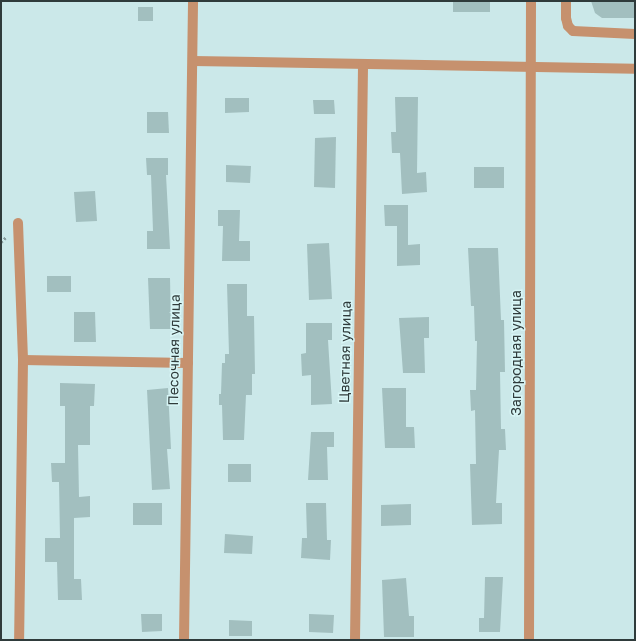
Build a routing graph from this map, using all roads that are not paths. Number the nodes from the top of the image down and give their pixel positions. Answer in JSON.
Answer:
{"nodes":[{"id":1,"x":193,"y":1,"type":"edge"},
{"id":2,"x":531,"y":1,"type":"edge"},
{"id":3,"x":566,"y":1,"type":"edge"},
{"id":4,"x":635,"y":34,"type":"edge"},
{"id":5,"x":193,"y":61,"type":"junction"},
{"id":6,"x":363,"y":64,"type":"junction"},
{"id":7,"x":530,"y":67,"type":"junction"},
{"id":8,"x":635,"y":69,"type":"edge"},
{"id":9,"x":18,"y":223,"type":"dead end"},
{"id":10,"x":23,"y":360,"type":"junction"},
{"id":11,"x":188,"y":363,"type":"junction"},
{"id":12,"x":19,"y":640,"type":"edge"},
{"id":13,"x":184,"y":640,"type":"edge"},
{"id":14,"x":355,"y":640,"type":"edge"},
{"id":15,"x":529,"y":640,"type":"edge"}],
"edges":[{"from":1,"to":5,"type":"street","name":"Песочная улица"},
{"from":2,"to":7,"type":"street","name":"Загородная улица"},
{"from":3,"to":4,"type":"street"},
{"from":5,"to":6,"type":"street"},
{"from":5,"to":11,"type":"street","name":"Песочная улица"},
{"from":6,"to":7,"type":"street"},
{"from":6,"to":14,"type":"street","name":"Цветная улица"},
{"from":7,"to":8,"type":"street"},
{"from":7,"to":15,"type":"street","name":"Загородная улица"},
{"from":9,"to":10,"type":"street"},
{"from":10,"to":11,"type":"street"},
{"from":10,"to":12,"type":"street"},
{"from":11,"to":13,"type":"street","name":"Песочная улица"}]}
